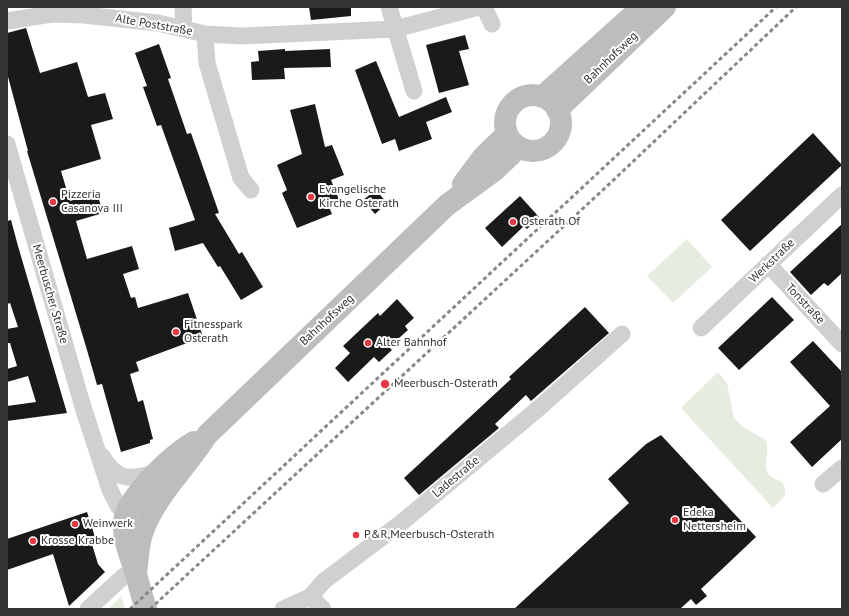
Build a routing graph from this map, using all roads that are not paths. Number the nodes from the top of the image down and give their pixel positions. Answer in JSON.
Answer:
{"nodes":[{"id":1,"x":183,"y":7,"type":"edge"},
{"id":2,"x":389,"y":7,"type":"edge"},
{"id":3,"x":479,"y":7,"type":"edge"},
{"id":4,"x":484,"y":7,"type":"edge"},
{"id":5,"x":642,"y":7,"type":"edge"},
{"id":6,"x":665,"y":7,"type":"edge"},
{"id":7,"x":7,"y":21,"type":"edge"},
{"id":8,"x":492,"y":24,"type":"dead end"},
{"id":9,"x":184,"y":29,"type":"junction"},
{"id":10,"x":395,"y":29,"type":"junction"},
{"id":11,"x":205,"y":34,"type":"junction"},
{"id":12,"x":414,"y":90,"type":"dead end"},
{"id":13,"x":550,"y":103,"type":"junction"},
{"id":14,"x":513,"y":140,"type":"junction"},
{"id":15,"x":7,"y":144,"type":"edge"},
{"id":16,"x":251,"y":190,"type":"dead end"},
{"id":17,"x":842,"y":195,"type":"edge"},
{"id":18,"x":768,"y":264,"type":"junction"},
{"id":19,"x":701,"y":328,"type":"dead end"},
{"id":20,"x":622,"y":334,"type":"dead end"},
{"id":21,"x":842,"y":344,"type":"edge"},
{"id":22,"x":207,"y":435,"type":"junction"},
{"id":23,"x":94,"y":444,"type":"junction"},
{"id":24,"x":842,"y":468,"type":"edge"},
{"id":25,"x":158,"y":472,"type":"junction"},
{"id":26,"x":823,"y":484,"type":"dead end"},
{"id":27,"x":152,"y":512,"type":"junction"},
{"id":28,"x":126,"y":514,"type":"junction"},
{"id":29,"x":136,"y":574,"type":"junction"},
{"id":30,"x":310,"y":597,"type":"junction"},
{"id":31,"x":88,"y":609,"type":"edge"},
{"id":32,"x":146,"y":609,"type":"edge"},
{"id":33,"x":283,"y":609,"type":"edge"},
{"id":34,"x":323,"y":609,"type":"edge"}],
"edges":[{"from":1,"to":9,"type":"street"},
{"from":2,"to":10,"type":"street"},
{"from":3,"to":10,"type":"street","name":"Alte Poststraße"},
{"from":4,"to":8,"type":"street"},
{"from":5,"to":13,"type":"main road","name":"Bahnhofsweg"},
{"from":6,"to":13,"type":"main road","name":"Bahnhofsweg"},
{"from":7,"to":9,"type":"street","name":"Alte Poststraße"},
{"from":9,"to":11,"type":"street","name":"Alte Poststraße"},
{"from":10,"to":11,"type":"street","name":"Alte Poststraße"},
{"from":10,"to":12,"type":"street"},
{"from":11,"to":16,"type":"street","name":"Alte Poststraße"},
{"from":13,"to":14,"type":"main road"},
{"from":13,"to":14,"type":"main road"},
{"from":14,"to":22,"type":"main road","name":"Bahnhofsweg"},
{"from":15,"to":23,"type":"street","name":"Meerbuscher Straße"},
{"from":17,"to":18,"type":"street","name":"Werkstraße"},
{"from":18,"to":19,"type":"street","name":"Werkstraße"},
{"from":18,"to":21,"type":"street","name":"Tonstraße"},
{"from":20,"to":30,"type":"street","name":"Ladestraße"},
{"from":22,"to":25,"type":"main road","name":"Bahnhofsweg"},
{"from":22,"to":27,"type":"main road","name":"Bahnhofsweg"},
{"from":23,"to":25,"type":"street","name":"Meerbuscher Straße"},
{"from":23,"to":28,"type":"street","name":"Meerbuscher Straße"},
{"from":24,"to":26,"type":"street"},
{"from":25,"to":28,"type":"main road","name":"Bahnhofsweg"},
{"from":27,"to":28,"type":"street"},
{"from":27,"to":29,"type":"main road"},
{"from":28,"to":29,"type":"main road"},
{"from":29,"to":31,"type":"street"},
{"from":29,"to":32,"type":"main road"},
{"from":30,"to":33,"type":"street","name":"Ladestraße"},
{"from":30,"to":34,"type":"street"}]}
